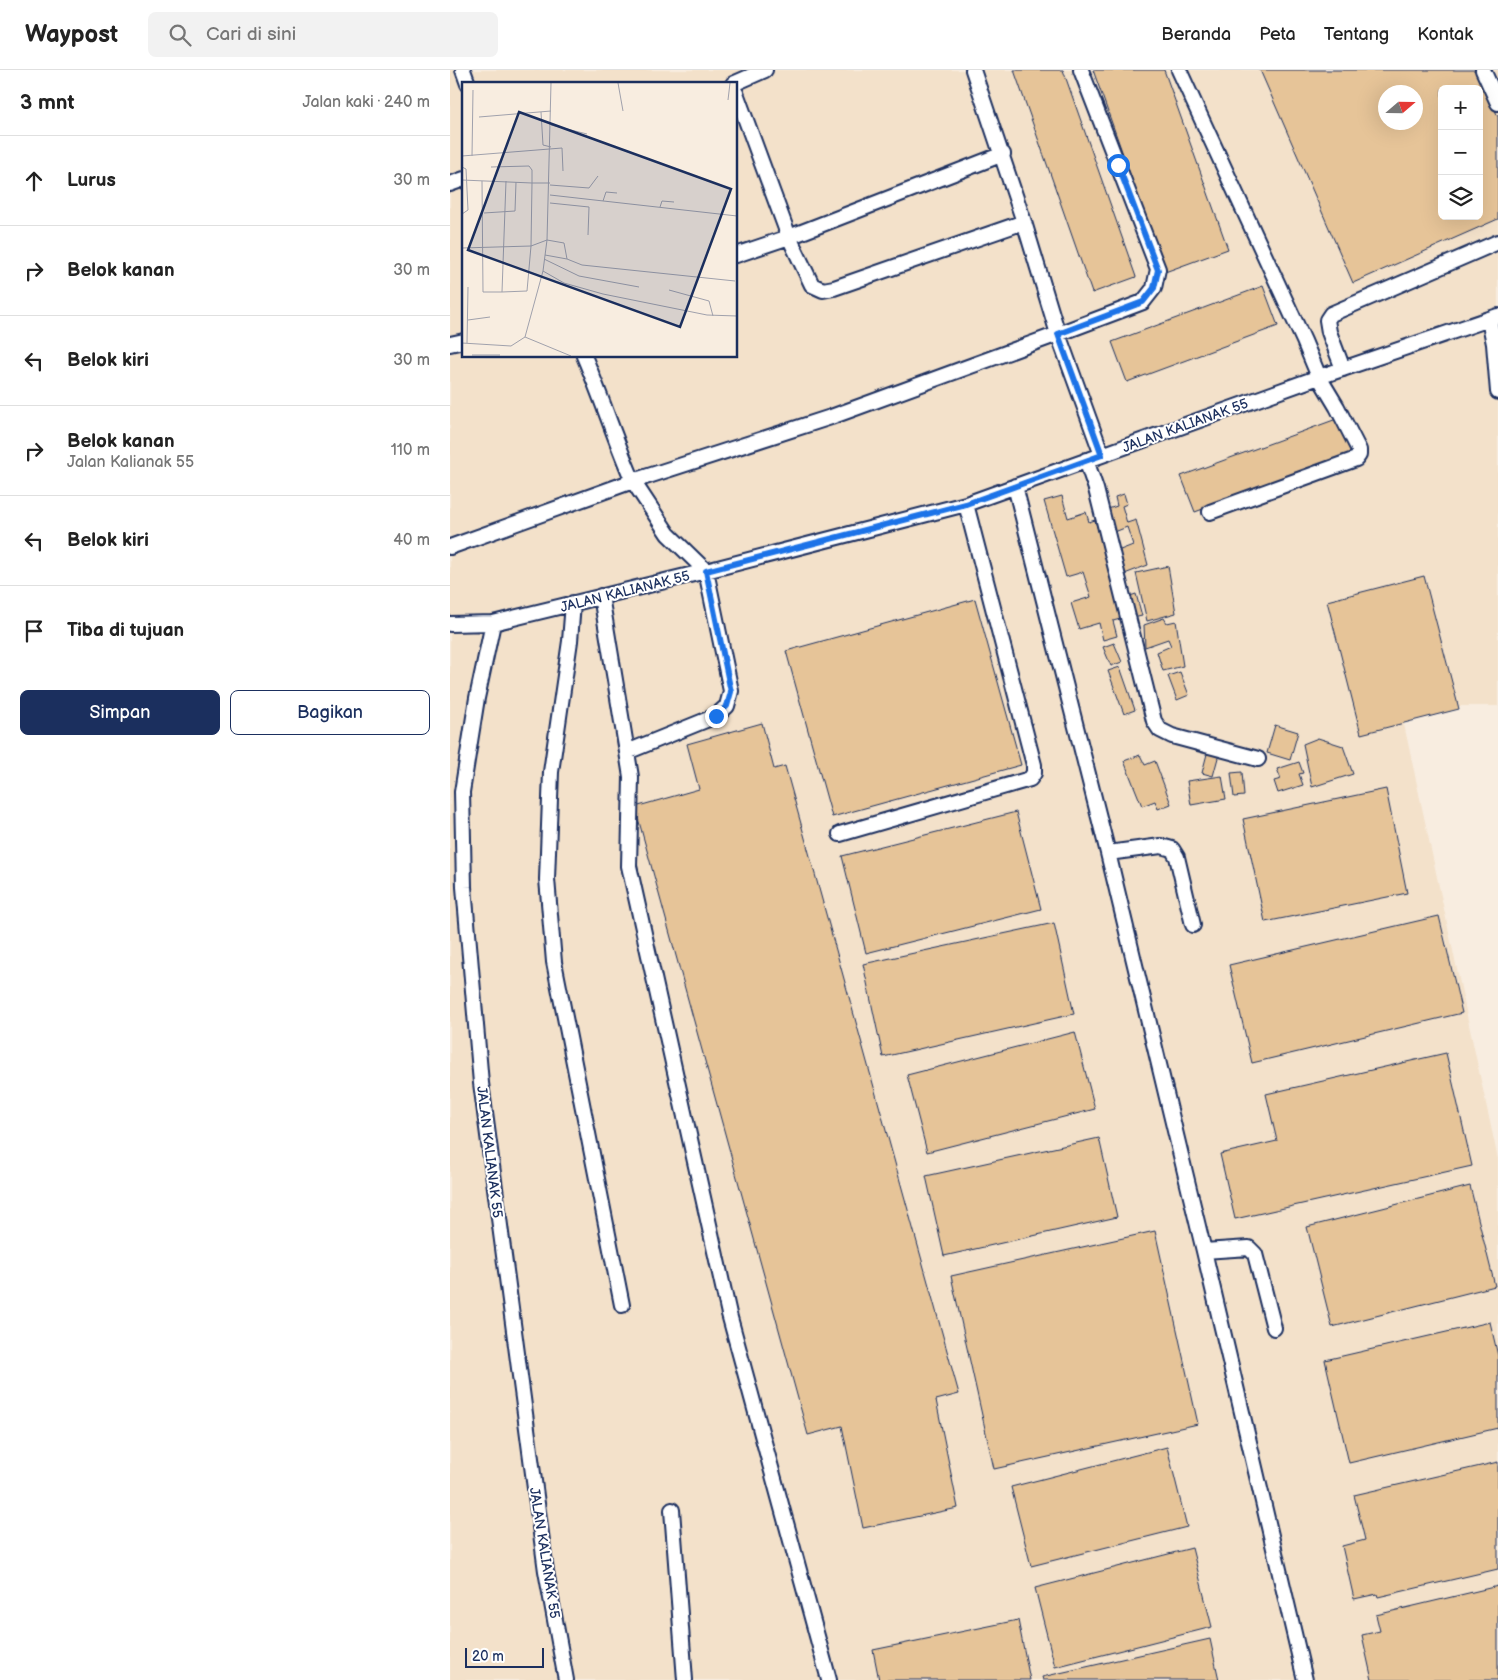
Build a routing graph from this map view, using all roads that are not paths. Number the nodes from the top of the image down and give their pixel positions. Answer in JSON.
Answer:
{"nodes":[{"id":1,"x":463,"y":70,"type":"edge"},
{"id":2,"x":765,"y":70,"type":"edge"},
{"id":3,"x":973,"y":70,"type":"edge"},
{"id":4,"x":1082,"y":70,"type":"edge"},
{"id":5,"x":1179,"y":70,"type":"edge"},
{"id":6,"x":1483,"y":70,"type":"edge"},
{"id":7,"x":467,"y":82,"type":"edge"},
{"id":8,"x":738,"y":82,"type":"edge"},
{"id":9,"x":738,"y":98,"type":"edge"},
{"id":10,"x":1498,"y":104,"type":"edge"},
{"id":11,"x":1002,"y":154,"type":"junction"},
{"id":12,"x":462,"y":180,"type":"edge"},
{"id":13,"x":450,"y":184,"type":"edge"},
{"id":14,"x":1024,"y":222,"type":"junction"},
{"id":15,"x":789,"y":237,"type":"junction"},
{"id":16,"x":1498,"y":242,"type":"edge"},
{"id":17,"x":738,"y":254,"type":"edge"},
{"id":18,"x":1493,"y":318,"type":"edge"},
{"id":19,"x":1058,"y":334,"type":"junction"},
{"id":20,"x":585,"y":358,"type":"edge"},
{"id":21,"x":1343,"y":369,"type":"junction"},
{"id":22,"x":1319,"y":378,"type":"junction"},
{"id":23,"x":1498,"y":392,"type":"edge"},
{"id":24,"x":1102,"y":455,"type":"junction"},
{"id":25,"x":1086,"y":460,"type":"junction"},
{"id":26,"x":633,"y":481,"type":"junction"},
{"id":27,"x":1015,"y":486,"type":"junction"},
{"id":28,"x":966,"y":504,"type":"junction"},
{"id":29,"x":1210,"y":512,"type":"dead end"},
{"id":30,"x":450,"y":547,"type":"edge"},
{"id":31,"x":706,"y":571,"type":"junction"},
{"id":32,"x":600,"y":596,"type":"junction"},
{"id":33,"x":573,"y":603,"type":"junction"},
{"id":34,"x":493,"y":623,"type":"junction"},
{"id":35,"x":450,"y":624,"type":"edge"},
{"id":36,"x":628,"y":752,"type":"junction"},
{"id":37,"x":1258,"y":759,"type":"dead end"},
{"id":38,"x":840,"y":834,"type":"dead end"},
{"id":39,"x":1108,"y":854,"type":"junction"},
{"id":40,"x":1193,"y":925,"type":"dead end"},
{"id":41,"x":1204,"y":1251,"type":"junction"},
{"id":42,"x":622,"y":1305,"type":"dead end"},
{"id":43,"x":1274,"y":1328,"type":"dead end"},
{"id":44,"x":672,"y":1510,"type":"dead end"},
{"id":45,"x":566,"y":1680,"type":"edge"},
{"id":46,"x":685,"y":1680,"type":"edge"},
{"id":47,"x":830,"y":1680,"type":"edge"},
{"id":48,"x":1305,"y":1680,"type":"edge"}],
"edges":[{"from":1,"to":7,"type":"lane"},
{"from":2,"to":8,"type":"lane"},
{"from":3,"to":11,"type":"lane"},
{"from":4,"to":19,"type":"lane"},
{"from":5,"to":22,"type":"lane"},
{"from":6,"to":10,"type":"lane"},
{"from":9,"to":15,"type":"lane"},
{"from":11,"to":14,"type":"lane"},
{"from":11,"to":15,"type":"lane"},
{"from":12,"to":13,"type":"lane"},
{"from":14,"to":15,"type":"lane"},
{"from":14,"to":19,"type":"lane"},
{"from":15,"to":17,"type":"lane"},
{"from":16,"to":21,"type":"lane"},
{"from":18,"to":21,"type":"lane","name":"JALAN KALIANAK 55"},
{"from":18,"to":23,"type":"lane"},
{"from":19,"to":24,"type":"lane"},
{"from":19,"to":26,"type":"lane"},
{"from":20,"to":26,"type":"lane"},
{"from":21,"to":22,"type":"lane","name":"JALAN KALIANAK 55"},
{"from":22,"to":24,"type":"lane","name":"JALAN KALIANAK 55"},
{"from":22,"to":29,"type":"lane"},
{"from":24,"to":25,"type":"lane","name":"JALAN KALIANAK 55"},
{"from":25,"to":27,"type":"lane","name":"JALAN KALIANAK 55"},
{"from":25,"to":37,"type":"lane"},
{"from":26,"to":30,"type":"lane"},
{"from":26,"to":31,"type":"lane"},
{"from":27,"to":28,"type":"lane","name":"JALAN KALIANAK 55"},
{"from":27,"to":39,"type":"lane"},
{"from":28,"to":31,"type":"lane","name":"JALAN KALIANAK 55"},
{"from":28,"to":38,"type":"lane"},
{"from":31,"to":32,"type":"lane","name":"JALAN KALIANAK 55"},
{"from":31,"to":36,"type":"lane"},
{"from":32,"to":33,"type":"lane","name":"JALAN KALIANAK 55"},
{"from":32,"to":36,"type":"lane"},
{"from":33,"to":34,"type":"lane","name":"JALAN KALIANAK 55"},
{"from":33,"to":42,"type":"lane"},
{"from":34,"to":35,"type":"lane","name":"JALAN KALIANAK 55"},
{"from":34,"to":45,"type":"lane","name":"JALAN KALIANAK 55"},
{"from":36,"to":47,"type":"lane"},
{"from":39,"to":40,"type":"lane"},
{"from":39,"to":41,"type":"lane"},
{"from":41,"to":43,"type":"lane"},
{"from":41,"to":48,"type":"lane"},
{"from":44,"to":46,"type":"lane"}]}
